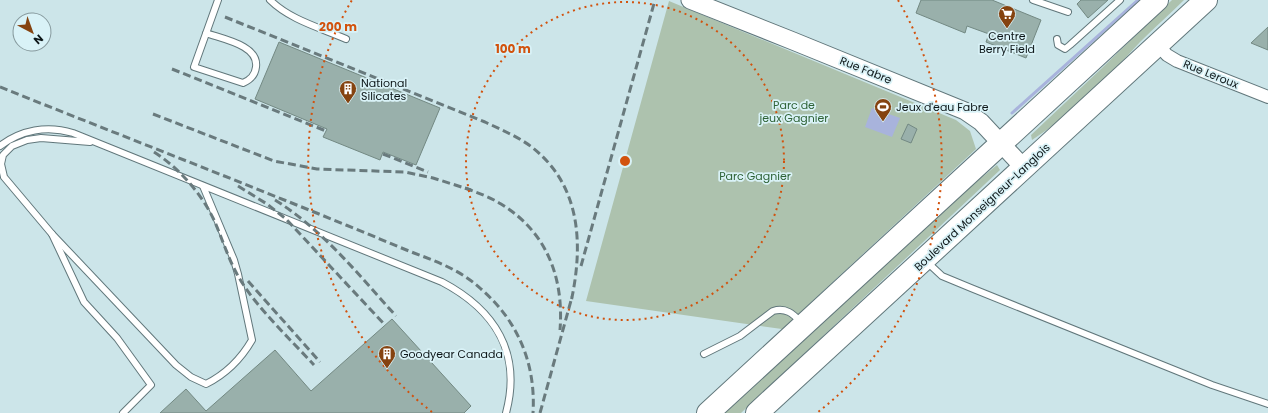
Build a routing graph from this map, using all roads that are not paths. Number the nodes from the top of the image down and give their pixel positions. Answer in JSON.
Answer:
{"nodes":[{"id":1,"x":218,"y":0,"type":"edge"},
{"id":2,"x":270,"y":0,"type":"edge"},
{"id":3,"x":690,"y":0,"type":"edge"},
{"id":4,"x":1033,"y":0,"type":"edge"},
{"id":5,"x":1120,"y":0,"type":"edge"},
{"id":6,"x":1157,"y":0,"type":"edge"},
{"id":7,"x":1206,"y":0,"type":"edge"},
{"id":8,"x":1043,"y":2,"type":"edge"},
{"id":9,"x":1068,"y":12,"type":"dead end"},
{"id":10,"x":206,"y":33,"type":"junction"},
{"id":11,"x":346,"y":39,"type":"dead end"},
{"id":12,"x":1057,"y":39,"type":"dead end"},
{"id":13,"x":1158,"y":45,"type":"junction"},
{"id":14,"x":1268,"y":97,"type":"edge"},
{"id":15,"x":97,"y":143,"type":"junction"},
{"id":16,"x":1001,"y":144,"type":"junction"},
{"id":17,"x":0,"y":146,"type":"edge"},
{"id":18,"x":1024,"y":168,"type":"junction"},
{"id":19,"x":2,"y":177,"type":"edge"},
{"id":20,"x":203,"y":186,"type":"junction"},
{"id":21,"x":52,"y":234,"type":"junction"},
{"id":22,"x":924,"y":259,"type":"junction"},
{"id":23,"x":804,"y":325,"type":"junction"},
{"id":24,"x":704,"y":354,"type":"dead end"},
{"id":25,"x":1268,"y":404,"type":"edge"},
{"id":26,"x":123,"y":413,"type":"edge"},
{"id":27,"x":506,"y":413,"type":"edge"},
{"id":28,"x":708,"y":413,"type":"edge"},
{"id":29,"x":757,"y":413,"type":"edge"}],
"edges":[{"from":1,"to":10,"type":"lane"},
{"from":2,"to":11,"type":"lane"},
{"from":3,"to":16,"type":"street","name":"Rue Fabre"},
{"from":4,"to":8,"type":"lane"},
{"from":5,"to":12,"type":"lane"},
{"from":6,"to":16,"type":"highway"},
{"from":7,"to":13,"type":"highway","name":"Boulevard Monseigneur-Langlois"},
{"from":8,"to":9,"type":"lane"},
{"from":10,"to":10,"type":"lane"},
{"from":13,"to":14,"type":"street","name":"Rue Leroux"},
{"from":13,"to":18,"type":"highway","name":"Boulevard Monseigneur-Langlois"},
{"from":15,"to":17,"type":"lane"},
{"from":15,"to":19,"type":"lane"},
{"from":15,"to":20,"type":"lane"},
{"from":16,"to":18,"type":"street","name":"Rue Fabre"},
{"from":16,"to":23,"type":"highway"},
{"from":18,"to":22,"type":"highway","name":"Boulevard Monseigneur-Langlois"},
{"from":19,"to":21,"type":"lane"},
{"from":20,"to":21,"type":"lane"},
{"from":20,"to":27,"type":"lane"},
{"from":21,"to":26,"type":"lane"},
{"from":22,"to":25,"type":"lane"},
{"from":22,"to":29,"type":"highway","name":"Boulevard Monseigneur-Langlois"},
{"from":23,"to":24,"type":"lane"},
{"from":23,"to":28,"type":"highway"}]}
